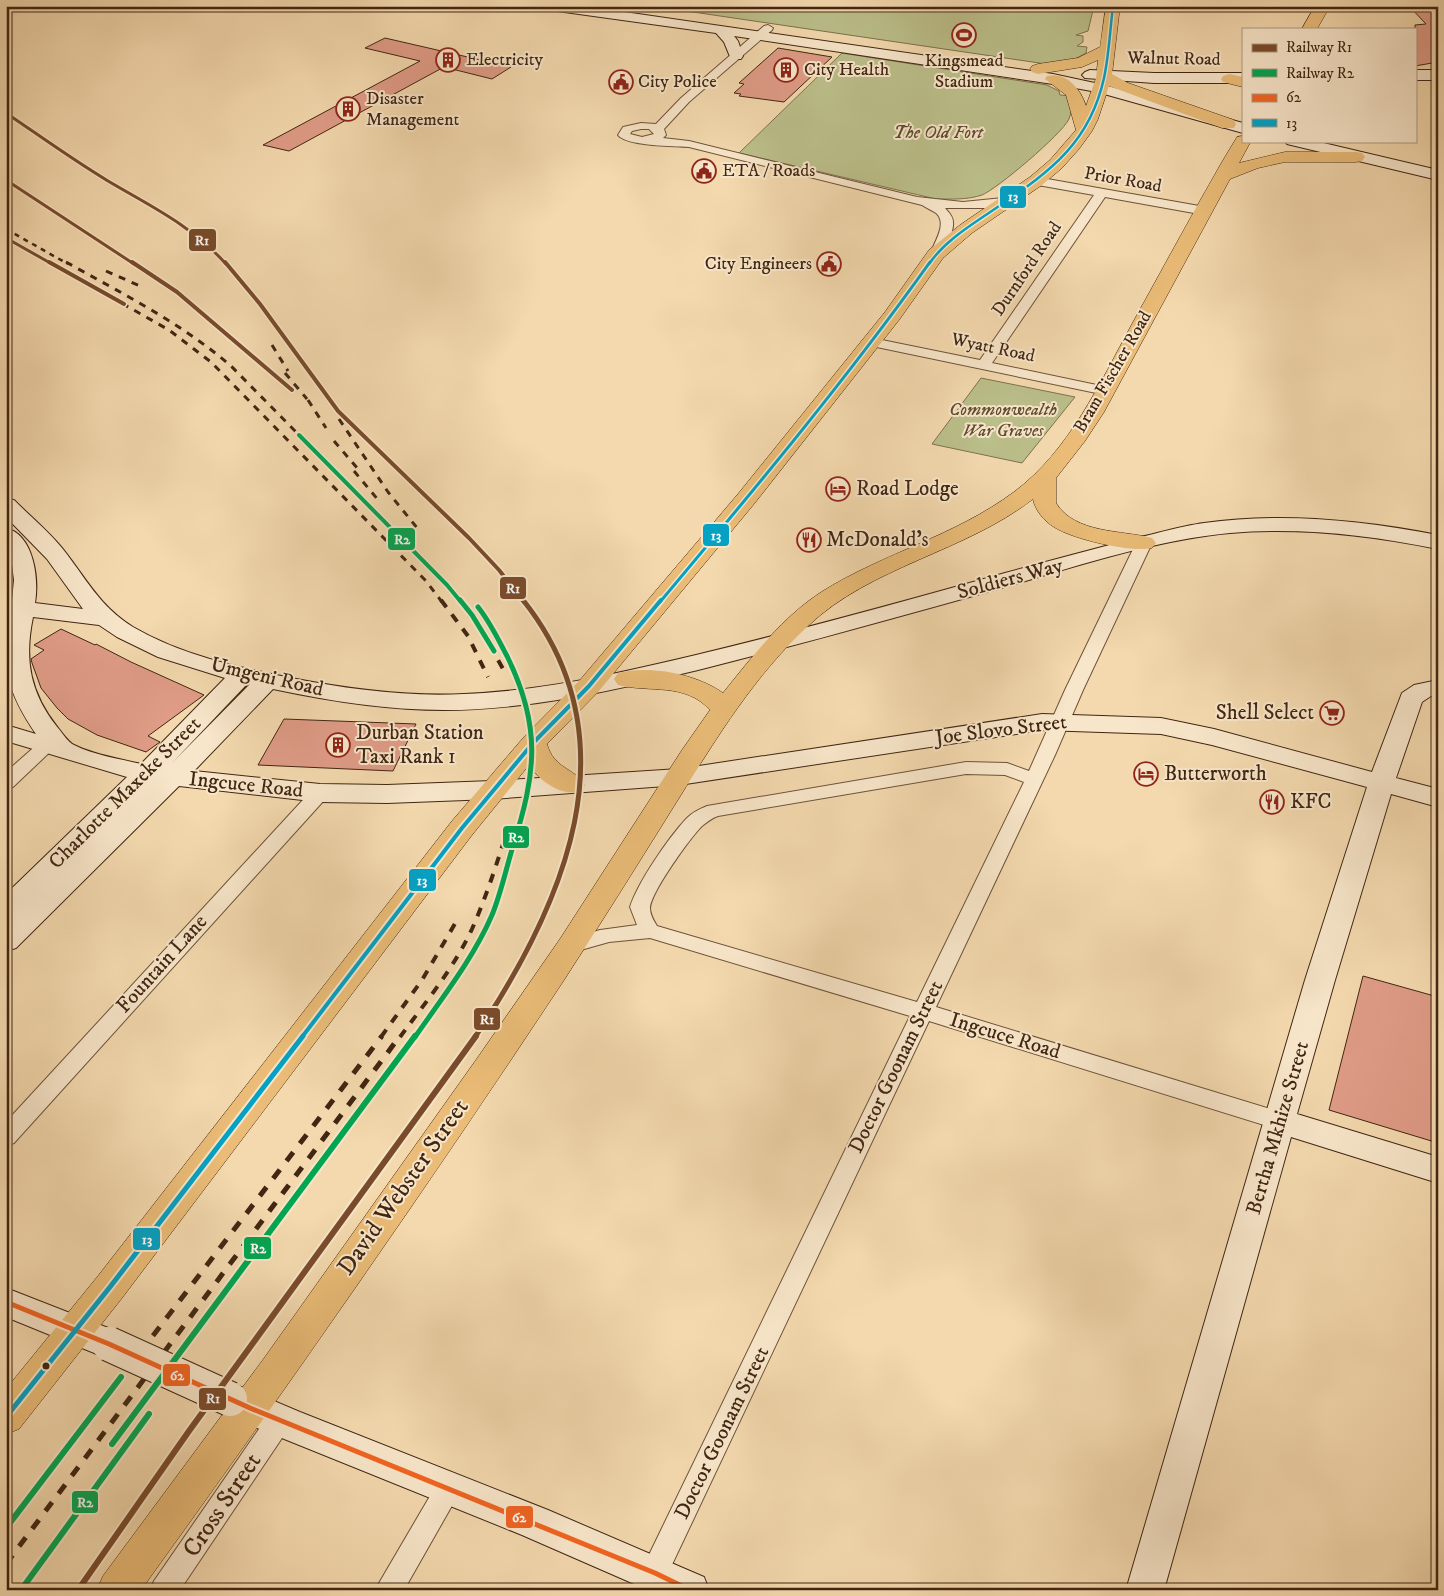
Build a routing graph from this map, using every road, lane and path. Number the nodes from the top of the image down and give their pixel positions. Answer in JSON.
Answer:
{"nodes":[{"id":1,"x":550,"y":6,"type":"edge"},
{"id":2,"x":1112,"y":6,"type":"edge"},
{"id":3,"x":1322,"y":6,"type":"edge"},
{"id":4,"x":621,"y":7,"type":"edge"},
{"id":5,"x":1310,"y":28,"type":"edge"},
{"id":6,"x":721,"y":30,"type":"junction"},
{"id":7,"x":764,"y":31,"type":"junction"},
{"id":8,"x":1106,"y":50,"type":"junction"},
{"id":9,"x":736,"y":56,"type":"junction"},
{"id":10,"x":1038,"y":69,"type":"junction"},
{"id":11,"x":1416,"y":75,"type":"edge"},
{"id":12,"x":1438,"y":75,"type":"edge"},
{"id":13,"x":1053,"y":80,"type":"junction"},
{"id":14,"x":1238,"y":80,"type":"edge"},
{"id":15,"x":1102,"y":82,"type":"junction"},
{"id":16,"x":685,"y":100,"type":"junction"},
{"id":17,"x":641,"y":126,"type":"junction"},
{"id":18,"x":1236,"y":126,"type":"edge"},
{"id":19,"x":1085,"y":128,"type":"junction"},
{"id":20,"x":656,"y":134,"type":"junction"},
{"id":21,"x":1242,"y":142,"type":"edge"},
{"id":22,"x":1297,"y":142,"type":"edge"},
{"id":23,"x":1356,"y":157,"type":"junction"},
{"id":24,"x":1224,"y":175,"type":"junction"},
{"id":25,"x":1438,"y":175,"type":"edge"},
{"id":26,"x":1036,"y":181,"type":"junction"},
{"id":27,"x":1101,"y":194,"type":"junction"},
{"id":28,"x":1009,"y":200,"type":"junction"},
{"id":29,"x":924,"y":202,"type":"junction"},
{"id":30,"x":1205,"y":211,"type":"junction"},
{"id":31,"x":936,"y":254,"type":"junction"},
{"id":32,"x":872,"y":342,"type":"junction"},
{"id":33,"x":984,"y":365,"type":"junction"},
{"id":34,"x":1106,"y":391,"type":"junction"},
{"id":35,"x":1045,"y":479,"type":"junction"},
{"id":36,"x":6,"y":506,"type":"edge"},
{"id":37,"x":7,"y":537,"type":"edge"},
{"id":38,"x":1438,"y":542,"type":"edge"},
{"id":39,"x":1144,"y":543,"type":"junction"},
{"id":40,"x":14,"y":606,"type":"edge"},
{"id":41,"x":104,"y":618,"type":"junction"},
{"id":42,"x":777,"y":643,"type":"junction"},
{"id":43,"x":11,"y":665,"type":"edge"},
{"id":44,"x":242,"y":675,"type":"junction"},
{"id":45,"x":627,"y":679,"type":"junction"},
{"id":46,"x":267,"y":681,"type":"junction"},
{"id":47,"x":589,"y":686,"type":"junction"},
{"id":48,"x":1438,"y":687,"type":"edge"},
{"id":49,"x":725,"y":710,"type":"junction"},
{"id":50,"x":1062,"y":722,"type":"junction"},
{"id":51,"x":6,"y":733,"type":"edge"},
{"id":52,"x":534,"y":743,"type":"junction"},
{"id":53,"x":55,"y":749,"type":"junction"},
{"id":54,"x":146,"y":773,"type":"junction"},
{"id":55,"x":174,"y":776,"type":"junction"},
{"id":56,"x":679,"y":777,"type":"junction"},
{"id":57,"x":1034,"y":779,"type":"junction"},
{"id":58,"x":6,"y":783,"type":"edge"},
{"id":59,"x":1381,"y":783,"type":"junction"},
{"id":60,"x":571,"y":785,"type":"junction"},
{"id":61,"x":492,"y":790,"type":"junction"},
{"id":62,"x":320,"y":793,"type":"junction"},
{"id":63,"x":1438,"y":798,"type":"edge"},
{"id":64,"x":21,"y":906,"type":"edge"},
{"id":65,"x":650,"y":931,"type":"junction"},
{"id":66,"x":6,"y":941,"type":"edge"},
{"id":67,"x":570,"y":946,"type":"junction"},
{"id":68,"x":923,"y":1012,"type":"junction"},
{"id":69,"x":1280,"y":1122,"type":"junction"},
{"id":70,"x":6,"y":1137,"type":"edge"},
{"id":71,"x":1438,"y":1170,"type":"edge"},
{"id":72,"x":6,"y":1302,"type":"edge"},
{"id":73,"x":76,"y":1329,"type":"junction"},
{"id":74,"x":253,"y":1409,"type":"junction"},
{"id":75,"x":6,"y":1417,"type":"edge"},
{"id":76,"x":449,"y":1488,"type":"junction"},
{"id":77,"x":651,"y":1581,"type":"edge"},
{"id":78,"x":118,"y":1590,"type":"edge"},
{"id":79,"x":164,"y":1590,"type":"edge"},
{"id":80,"x":389,"y":1590,"type":"edge"},
{"id":81,"x":690,"y":1590,"type":"edge"},
{"id":82,"x":1145,"y":1590,"type":"edge"}],
"edges":[{"from":1,"to":6,"type":"main road"},
{"from":2,"to":8,"type":"highway"},
{"from":3,"to":5,"type":"highway"},
{"from":4,"to":7,"type":"main road"},
{"from":6,"to":7,"type":"main road"},
{"from":6,"to":9,"type":"main road"},
{"from":7,"to":9,"type":"street"},
{"from":7,"to":10,"type":"main road"},
{"from":7,"to":13,"type":"main road"},
{"from":8,"to":10,"type":"highway"},
{"from":8,"to":15,"type":"highway"},
{"from":9,"to":16,"type":"street"},
{"from":10,"to":15,"type":"main road"},
{"from":11,"to":12,"type":"main road"},
{"from":13,"to":15,"type":"main road"},
{"from":13,"to":19,"type":"highway"},
{"from":14,"to":15,"type":"main road","name":"Walnut Road"},
{"from":15,"to":18,"type":"highway"},
{"from":15,"to":19,"type":"highway"},
{"from":16,"to":17,"type":"street"},
{"from":16,"to":20,"type":"street"},
{"from":17,"to":20,"type":"street"},
{"from":17,"to":20,"type":"street"},
{"from":19,"to":26,"type":"highway"},
{"from":20,"to":29,"type":"street"},
{"from":21,"to":24,"type":"highway","name":"Bram Fischer Road"},
{"from":22,"to":23,"type":"main road"},
{"from":23,"to":24,"type":"highway"},
{"from":23,"to":25,"type":"main road"},
{"from":24,"to":30,"type":"highway","name":"Bram Fischer Road"},
{"from":26,"to":27,"type":"street","name":"Prior Road"},
{"from":26,"to":28,"type":"highway"},
{"from":27,"to":30,"type":"street","name":"Prior Road"},
{"from":27,"to":33,"type":"street","name":"Durnford Road"},
{"from":28,"to":29,"type":"street"},
{"from":28,"to":31,"type":"highway"},
{"from":29,"to":31,"type":"street"},
{"from":30,"to":34,"type":"highway","name":"Bram Fischer Road"},
{"from":31,"to":32,"type":"highway"},
{"from":32,"to":33,"type":"street","name":"Wyatt Road"},
{"from":32,"to":47,"type":"highway"},
{"from":33,"to":34,"type":"street","name":"Wyatt Road"},
{"from":34,"to":35,"type":"highway","name":"Bram Fischer Road"},
{"from":35,"to":39,"type":"highway"},
{"from":35,"to":42,"type":"highway","name":"Bram Fischer Road"},
{"from":36,"to":41,"type":"main road","name":"Umgeni Road"},
{"from":37,"to":40,"type":"main road"},
{"from":38,"to":39,"type":"main road","name":"Soldiers Way"},
{"from":39,"to":42,"type":"main road","name":"Soldiers Way"},
{"from":39,"to":50,"type":"street","name":"Doctor Goonam Street"},
{"from":40,"to":41,"type":"main road"},
{"from":40,"to":43,"type":"main road"},
{"from":41,"to":44,"type":"main road","name":"Umgeni Road"},
{"from":42,"to":45,"type":"main road","name":"Soldiers Way"},
{"from":42,"to":49,"type":"highway","name":"Bram Fischer Road"},
{"from":43,"to":53,"type":"main road"},
{"from":44,"to":46,"type":"main road","name":"Umgeni Road"},
{"from":44,"to":54,"type":"main road","name":"Charlotte Maxeke Street"},
{"from":45,"to":47,"type":"main road","name":"Soldiers Way"},
{"from":45,"to":49,"type":"highway"},
{"from":46,"to":47,"type":"main road","name":"Umgeni Road"},
{"from":46,"to":55,"type":"main road","name":"Charlotte Maxeke Street"},
{"from":47,"to":52,"type":"highway"},
{"from":48,"to":59,"type":"main road","name":"Bertha Mkhize Street"},
{"from":49,"to":56,"type":"highway","name":"David Webster Street"},
{"from":50,"to":56,"type":"main road","name":"Joe Slovo Street"},
{"from":50,"to":57,"type":"street","name":"Doctor Goonam Street"},
{"from":50,"to":59,"type":"main road","name":"Joe Slovo Street"},
{"from":51,"to":53,"type":"main road","name":"Ingcuce Road"},
{"from":52,"to":60,"type":"highway"},
{"from":52,"to":61,"type":"highway"},
{"from":53,"to":54,"type":"main road","name":"Ingcuce Road"},
{"from":53,"to":58,"type":"street"},
{"from":54,"to":55,"type":"main road","name":"Ingcuce Road"},
{"from":54,"to":64,"type":"main road","name":"Charlotte Maxeke Street"},
{"from":55,"to":62,"type":"main road","name":"Ingcuce Road"},
{"from":55,"to":64,"type":"main road","name":"Charlotte Maxeke Street"},
{"from":56,"to":60,"type":"main road","name":"Joe Slovo Street"},
{"from":56,"to":67,"type":"highway","name":"David Webster Street"},
{"from":57,"to":65,"type":"street"},
{"from":57,"to":68,"type":"street","name":"Doctor Goonam Street"},
{"from":59,"to":63,"type":"main road","name":"Joe Slovo Street"},
{"from":59,"to":69,"type":"main road","name":"Bertha Mkhize Street"},
{"from":60,"to":61,"type":"main road","name":"Ingcuce Road"},
{"from":61,"to":62,"type":"main road","name":"Ingcuce Road"},
{"from":61,"to":73,"type":"highway"},
{"from":62,"to":70,"type":"street","name":"Fountain Lane"},
{"from":64,"to":66,"type":"main road","name":"Charlotte Maxeke Street"},
{"from":65,"to":67,"type":"street","name":"Ingcuce Road"},
{"from":65,"to":68,"type":"street","name":"Ingcuce Road"},
{"from":67,"to":74,"type":"highway","name":"David Webster Street"},
{"from":68,"to":69,"type":"street","name":"Ingcuce Road"},
{"from":68,"to":77,"type":"street","name":"Doctor Goonam Street"},
{"from":69,"to":71,"type":"main road","name":"Ingcuce Road"},
{"from":69,"to":82,"type":"main road","name":"Bertha Mkhize Street"},
{"from":72,"to":73,"type":"main road"},
{"from":73,"to":74,"type":"main road","bridge":true},
{"from":73,"to":75,"type":"highway"},
{"from":74,"to":76,"type":"main road"},
{"from":74,"to":78,"type":"highway","name":"David Webster Street"},
{"from":74,"to":79,"type":"street","name":"Cross Street"},
{"from":76,"to":77,"type":"main road"},
{"from":76,"to":80,"type":"street"},
{"from":77,"to":81,"type":"main road"}]}
